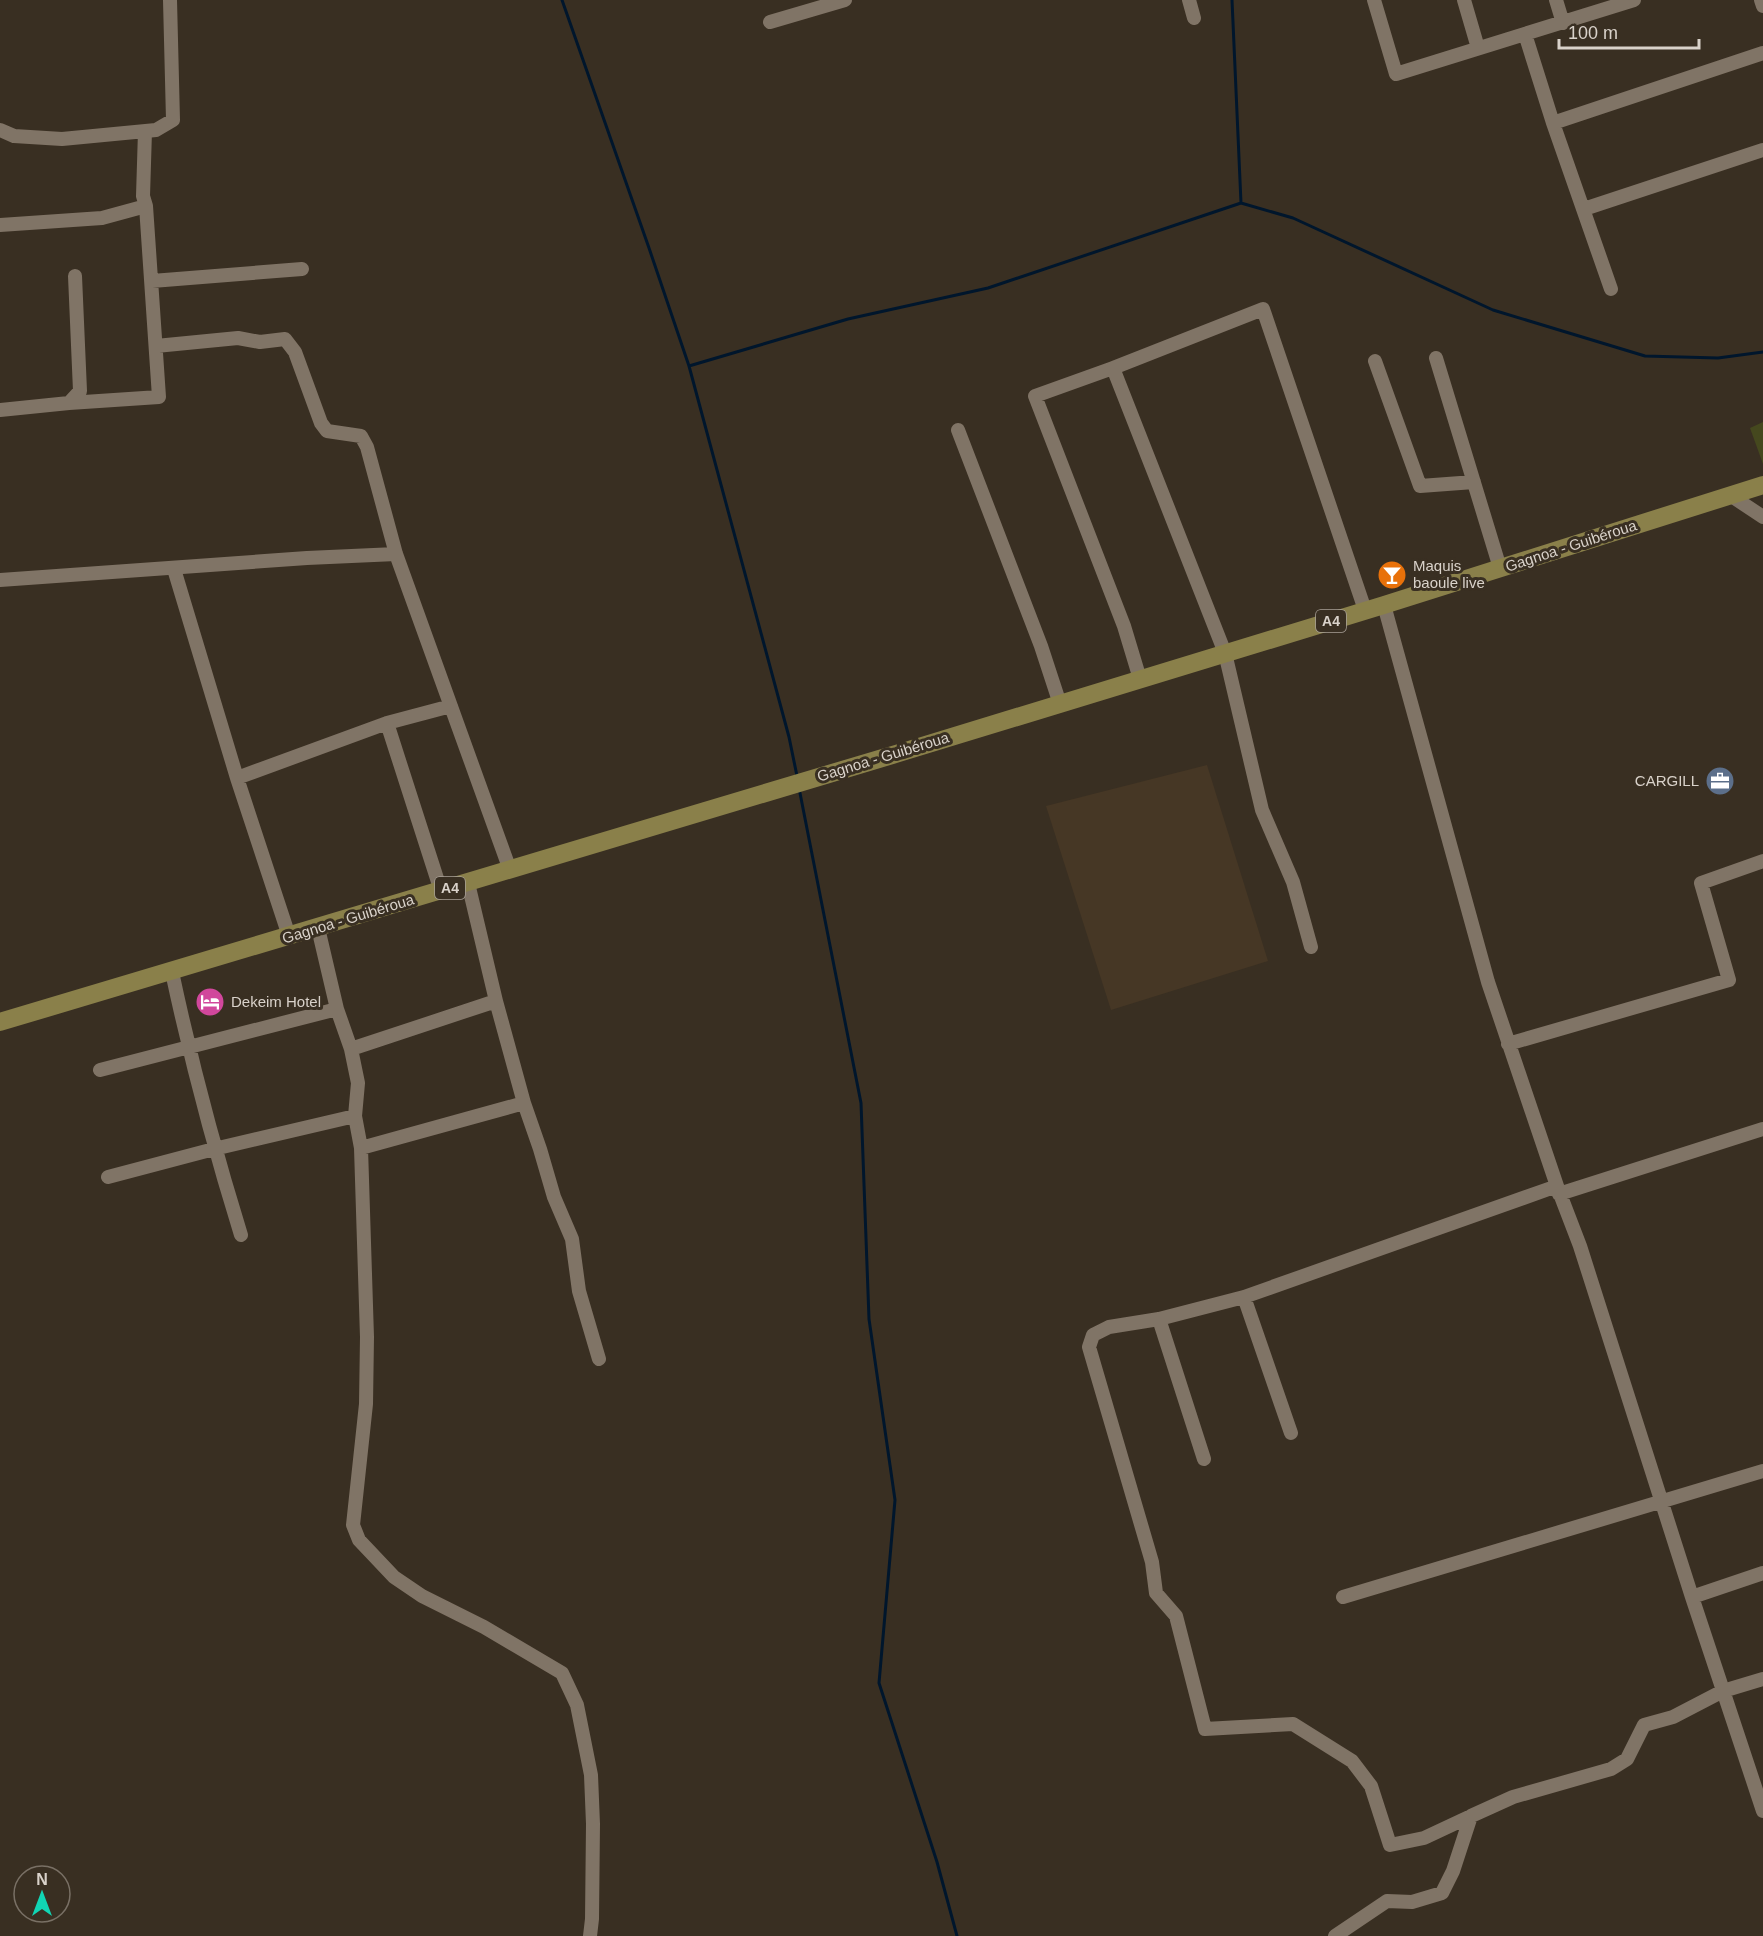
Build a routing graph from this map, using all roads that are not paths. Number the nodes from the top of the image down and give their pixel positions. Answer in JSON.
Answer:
{"nodes":[{"id":1,"x":170,"y":0,"type":"edge"},
{"id":2,"x":845,"y":0,"type":"edge"},
{"id":3,"x":1189,"y":0,"type":"edge"},
{"id":4,"x":1374,"y":0,"type":"edge"},
{"id":5,"x":1464,"y":0,"type":"edge"},
{"id":6,"x":1556,"y":0,"type":"edge"},
{"id":7,"x":1634,"y":0,"type":"edge"},
{"id":8,"x":1761,"y":0,"type":"edge"},
{"id":9,"x":1763,"y":6,"type":"edge"},
{"id":10,"x":1194,"y":18,"type":"dead end"},
{"id":11,"x":770,"y":22,"type":"dead end"},
{"id":12,"x":1563,"y":23,"type":"junction"},
{"id":13,"x":1525,"y":34,"type":"junction"},
{"id":14,"x":1478,"y":48,"type":"junction"},
{"id":15,"x":1763,"y":53,"type":"edge"},
{"id":16,"x":1553,"y":123,"type":"junction"},
{"id":17,"x":0,"y":130,"type":"edge"},
{"id":18,"x":145,"y":131,"type":"junction"},
{"id":19,"x":1763,"y":150,"type":"edge"},
{"id":20,"x":146,"y":206,"type":"junction"},
{"id":21,"x":1584,"y":208,"type":"junction"},
{"id":22,"x":0,"y":225,"type":"edge"},
{"id":23,"x":302,"y":269,"type":"dead end"},
{"id":24,"x":75,"y":276,"type":"dead end"},
{"id":25,"x":152,"y":281,"type":"junction"},
{"id":26,"x":1611,"y":289,"type":"dead end"},
{"id":27,"x":156,"y":346,"type":"junction"},
{"id":28,"x":1436,"y":358,"type":"dead end"},
{"id":29,"x":1375,"y":361,"type":"dead end"},
{"id":30,"x":1113,"y":368,"type":"junction"},
{"id":31,"x":69,"y":403,"type":"junction"},
{"id":32,"x":0,"y":410,"type":"edge"},
{"id":33,"x":957,"y":430,"type":"dead end"},
{"id":34,"x":1474,"y":482,"type":"junction"},
{"id":35,"x":1763,"y":485,"type":"edge"},
{"id":36,"x":1730,"y":495,"type":"junction"},
{"id":37,"x":1763,"y":516,"type":"edge"},
{"id":38,"x":396,"y":554,"type":"junction"},
{"id":39,"x":1500,"y":568,"type":"junction"},
{"id":40,"x":174,"y":569,"type":"junction"},
{"id":41,"x":0,"y":580,"type":"edge"},
{"id":42,"x":1384,"y":605,"type":"junction"},
{"id":43,"x":1365,"y":610,"type":"junction"},
{"id":44,"x":1225,"y":653,"type":"junction"},
{"id":45,"x":1140,"y":679,"type":"junction"},
{"id":46,"x":1060,"y":704,"type":"junction"},
{"id":47,"x":451,"y":706,"type":"junction"},
{"id":48,"x":387,"y":723,"type":"junction"},
{"id":49,"x":237,"y":778,"type":"junction"},
{"id":50,"x":1763,"y":861,"type":"edge"},
{"id":51,"x":510,"y":870,"type":"junction"},
{"id":52,"x":468,"y":883,"type":"junction"},
{"id":53,"x":441,"y":891,"type":"junction"},
{"id":54,"x":318,"y":928,"type":"junction"},
{"id":55,"x":289,"y":936,"type":"junction"},
{"id":56,"x":1311,"y":947,"type":"dead end"},
{"id":57,"x":172,"y":972,"type":"junction"},
{"id":58,"x":496,"y":1001,"type":"junction"},
{"id":59,"x":337,"y":1009,"type":"junction"},
{"id":60,"x":0,"y":1022,"type":"edge"},
{"id":61,"x":1508,"y":1044,"type":"junction"},
{"id":62,"x":188,"y":1048,"type":"junction"},
{"id":63,"x":351,"y":1049,"type":"junction"},
{"id":64,"x":100,"y":1070,"type":"dead end"},
{"id":65,"x":524,"y":1103,"type":"junction"},
{"id":66,"x":355,"y":1116,"type":"junction"},
{"id":67,"x":1763,"y":1129,"type":"edge"},
{"id":68,"x":361,"y":1148,"type":"junction"},
{"id":69,"x":214,"y":1149,"type":"junction"},
{"id":70,"x":108,"y":1177,"type":"dead end"},
{"id":71,"x":1558,"y":1190,"type":"junction"},
{"id":72,"x":241,"y":1235,"type":"dead end"},
{"id":73,"x":1244,"y":1297,"type":"junction"},
{"id":74,"x":1159,"y":1319,"type":"junction"},
{"id":75,"x":599,"y":1359,"type":"dead end"},
{"id":76,"x":1291,"y":1433,"type":"dead end"},
{"id":77,"x":1204,"y":1459,"type":"dead end"},
{"id":78,"x":1763,"y":1471,"type":"edge"},
{"id":79,"x":1662,"y":1502,"type":"junction"},
{"id":80,"x":1763,"y":1573,"type":"edge"},
{"id":81,"x":1343,"y":1597,"type":"dead end"},
{"id":82,"x":1692,"y":1597,"type":"junction"},
{"id":83,"x":1763,"y":1679,"type":"edge"},
{"id":84,"x":1723,"y":1691,"type":"junction"},
{"id":85,"x":1763,"y":1810,"type":"edge"},
{"id":86,"x":1472,"y":1816,"type":"junction"},
{"id":87,"x":590,"y":1936,"type":"edge"},
{"id":88,"x":1335,"y":1936,"type":"edge"}],
"edges":[{"from":1,"to":18,"type":"street"},
{"from":2,"to":11,"type":"street"},
{"from":3,"to":10,"type":"street"},
{"from":4,"to":14,"type":"street"},
{"from":5,"to":14,"type":"street"},
{"from":6,"to":12,"type":"street"},
{"from":7,"to":12,"type":"street"},
{"from":8,"to":9,"type":"street"},
{"from":12,"to":13,"type":"street"},
{"from":13,"to":14,"type":"street"},
{"from":13,"to":16,"type":"street"},
{"from":15,"to":16,"type":"street"},
{"from":16,"to":21,"type":"street"},
{"from":17,"to":18,"type":"street"},
{"from":18,"to":20,"type":"street"},
{"from":19,"to":21,"type":"street"},
{"from":20,"to":22,"type":"street"},
{"from":20,"to":25,"type":"street"},
{"from":21,"to":26,"type":"street"},
{"from":23,"to":25,"type":"street"},
{"from":24,"to":31,"type":"street"},
{"from":25,"to":27,"type":"street"},
{"from":27,"to":31,"type":"street"},
{"from":27,"to":38,"type":"street"},
{"from":28,"to":34,"type":"street"},
{"from":29,"to":34,"type":"street"},
{"from":30,"to":43,"type":"street"},
{"from":30,"to":44,"type":"street"},
{"from":30,"to":45,"type":"street"},
{"from":31,"to":32,"type":"street"},
{"from":33,"to":46,"type":"street"},
{"from":34,"to":39,"type":"street"},
{"from":35,"to":36,"type":"main road","name":"Gagnoa - Guibéroua","number":"A4"},
{"from":36,"to":37,"type":"street"},
{"from":36,"to":39,"type":"main road","name":"Gagnoa - Guibéroua","number":"A4"},
{"from":38,"to":40,"type":"street"},
{"from":38,"to":47,"type":"street"},
{"from":39,"to":42,"type":"main road","name":"Gagnoa - Guibéroua","number":"A4"},
{"from":40,"to":41,"type":"street"},
{"from":40,"to":49,"type":"street"},
{"from":42,"to":43,"type":"main road","name":"Gagnoa - Guibéroua","number":"A4"},
{"from":42,"to":61,"type":"street"},
{"from":43,"to":44,"type":"main road","name":"Gagnoa - Guibéroua","number":"A4"},
{"from":44,"to":45,"type":"main road","name":"Gagnoa - Guibéroua","number":"A4"},
{"from":44,"to":56,"type":"street"},
{"from":45,"to":46,"type":"main road","name":"Gagnoa - Guibéroua","number":"A4"},
{"from":46,"to":51,"type":"main road","name":"Gagnoa - Guibéroua","number":"A4"},
{"from":47,"to":48,"type":"street"},
{"from":47,"to":51,"type":"street"},
{"from":48,"to":49,"type":"street"},
{"from":48,"to":53,"type":"street"},
{"from":49,"to":55,"type":"street"},
{"from":50,"to":61,"type":"street"},
{"from":51,"to":52,"type":"main road","name":"Gagnoa - Guibéroua","number":"A4"},
{"from":52,"to":53,"type":"main road","name":"Gagnoa - Guibéroua","number":"A4"},
{"from":52,"to":58,"type":"street"},
{"from":53,"to":54,"type":"main road","name":"Gagnoa - Guibéroua","number":"A4"},
{"from":54,"to":55,"type":"main road","name":"Gagnoa - Guibéroua","number":"A4"},
{"from":54,"to":59,"type":"street"},
{"from":55,"to":57,"type":"main road","name":"Gagnoa - Guibéroua","number":"A4"},
{"from":57,"to":60,"type":"main road","name":"Gagnoa - Guibéroua","number":"A4"},
{"from":57,"to":62,"type":"street"},
{"from":58,"to":63,"type":"street"},
{"from":58,"to":65,"type":"street"},
{"from":59,"to":62,"type":"street"},
{"from":59,"to":63,"type":"street"},
{"from":61,"to":71,"type":"street"},
{"from":62,"to":64,"type":"street"},
{"from":62,"to":69,"type":"street"},
{"from":63,"to":66,"type":"street"},
{"from":65,"to":68,"type":"street"},
{"from":65,"to":75,"type":"street"},
{"from":66,"to":68,"type":"street"},
{"from":66,"to":69,"type":"street"},
{"from":67,"to":71,"type":"street"},
{"from":68,"to":87,"type":"street"},
{"from":69,"to":70,"type":"street"},
{"from":69,"to":72,"type":"street"},
{"from":71,"to":73,"type":"street"},
{"from":71,"to":79,"type":"street"},
{"from":73,"to":74,"type":"street"},
{"from":73,"to":76,"type":"street"},
{"from":74,"to":77,"type":"street"},
{"from":74,"to":86,"type":"street"},
{"from":78,"to":79,"type":"street"},
{"from":79,"to":81,"type":"street"},
{"from":79,"to":82,"type":"street"},
{"from":80,"to":82,"type":"street"},
{"from":82,"to":84,"type":"street"},
{"from":83,"to":84,"type":"street"},
{"from":84,"to":85,"type":"street"},
{"from":84,"to":86,"type":"street"},
{"from":86,"to":88,"type":"street"}]}
